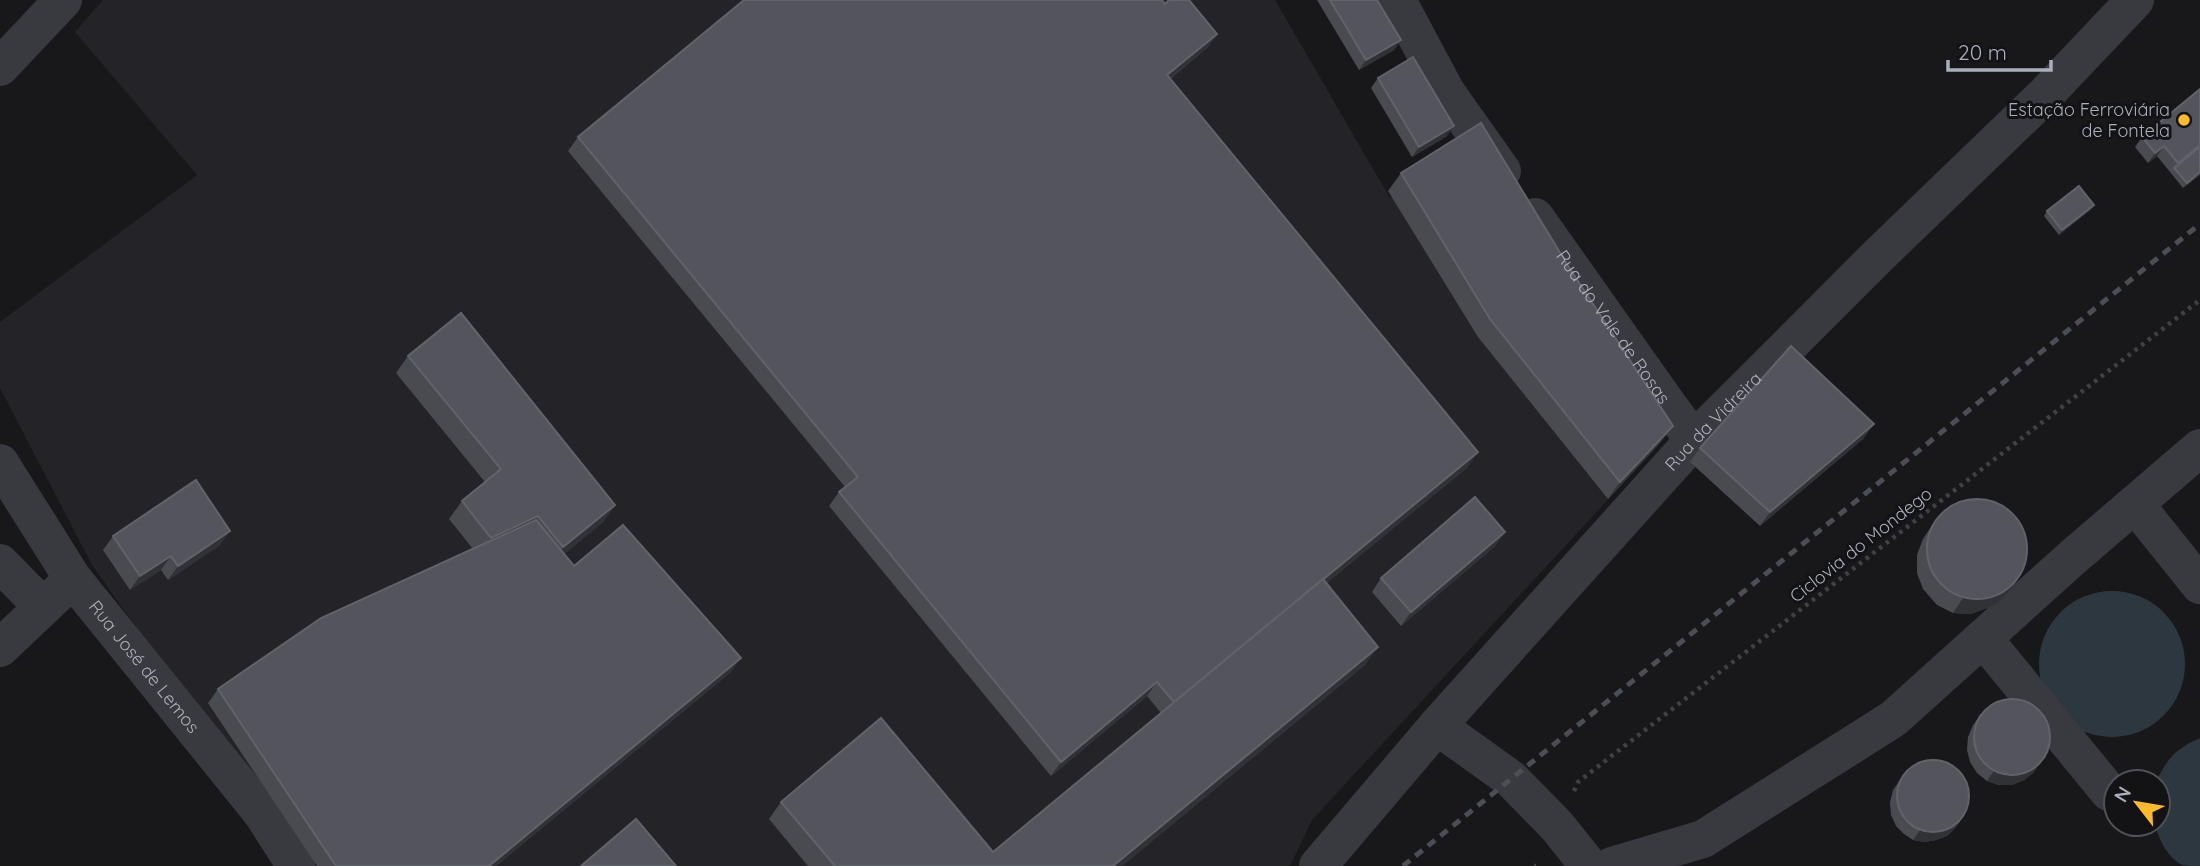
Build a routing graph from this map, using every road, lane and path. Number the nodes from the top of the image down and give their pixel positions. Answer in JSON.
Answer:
{"nodes":[{"id":1,"x":63,"y":0,"type":"edge"},
{"id":2,"x":1396,"y":0,"type":"edge"},
{"id":3,"x":2135,"y":0,"type":"edge"},
{"id":4,"x":0,"y":67,"type":"edge"},
{"id":5,"x":2200,"y":300,"type":"edge"},
{"id":6,"x":1694,"y":440,"type":"junction"},
{"id":7,"x":2200,"y":448,"type":"edge"},
{"id":8,"x":0,"y":463,"type":"edge"},
{"id":9,"x":2134,"y":504,"type":"junction"},
{"id":10,"x":0,"y":563,"type":"edge"},
{"id":11,"x":73,"y":579,"type":"junction"},
{"id":12,"x":2200,"y":585,"type":"edge"},
{"id":13,"x":43,"y":607,"type":"junction"},
{"id":14,"x":1983,"y":638,"type":"junction"},
{"id":15,"x":0,"y":648,"type":"edge"},
{"id":16,"x":1437,"y":726,"type":"junction"},
{"id":17,"x":2102,"y":783,"type":"edge"},
{"id":18,"x":1557,"y":827,"type":"junction"},
{"id":19,"x":296,"y":866,"type":"edge"},
{"id":20,"x":1318,"y":866,"type":"edge"},
{"id":21,"x":1589,"y":866,"type":"edge"},
{"id":22,"x":1612,"y":866,"type":"edge"}],
"edges":[{"from":1,"to":4,"type":"street"},
{"from":2,"to":6,"type":"street","name":"Rua do Vale de Rosas"},
{"from":3,"to":6,"type":"street","name":"Rua da Vidreira"},
{"from":5,"to":18,"type":"path","name":"Ciclovia do Mondego"},
{"from":6,"to":16,"type":"street","name":"Rua da Vidreira"},
{"from":7,"to":9,"type":"street"},
{"from":8,"to":11,"type":"street","name":"Rua José de Lemos"},
{"from":9,"to":12,"type":"street"},
{"from":9,"to":14,"type":"street"},
{"from":10,"to":13,"type":"street"},
{"from":11,"to":13,"type":"street"},
{"from":11,"to":19,"type":"street","name":"Rua José de Lemos"},
{"from":13,"to":15,"type":"street"},
{"from":14,"to":17,"type":"street"},
{"from":14,"to":22,"type":"street"},
{"from":16,"to":18,"type":"street"},
{"from":16,"to":20,"type":"street","name":"Rua da Vidreira"},
{"from":18,"to":21,"type":"street"}]}
